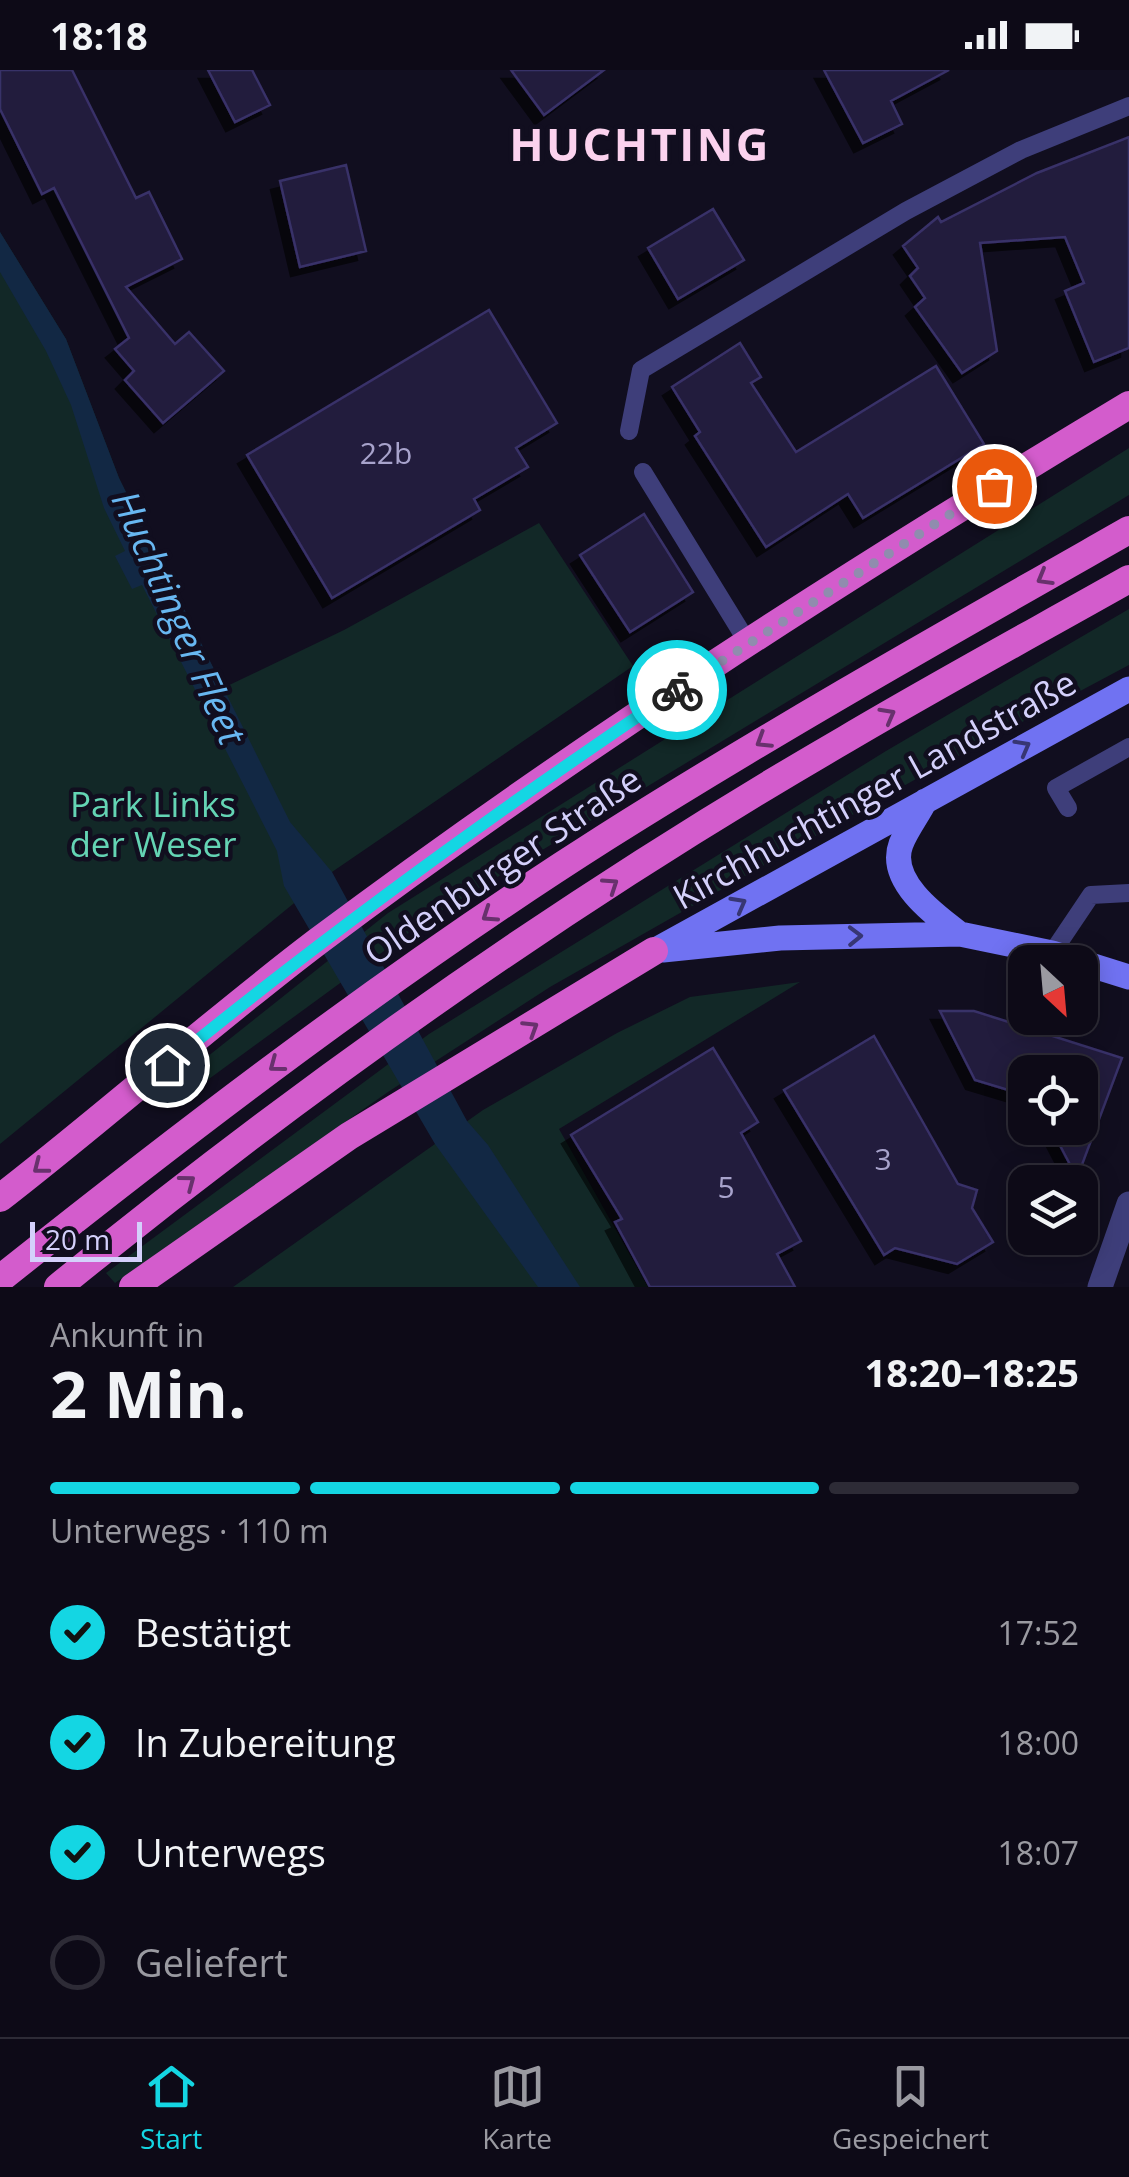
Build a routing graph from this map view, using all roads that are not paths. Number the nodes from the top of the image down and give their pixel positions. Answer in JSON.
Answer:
{"nodes":[{"id":1,"x":1129,"y":106,"type":"edge"},
{"id":2,"x":1129,"y":405,"type":"edge"},
{"id":3,"x":629,"y":431,"type":"dead end"},
{"id":4,"x":643,"y":472,"type":"dead end"},
{"id":5,"x":1129,"y":530,"type":"edge"},
{"id":6,"x":1129,"y":579,"type":"edge"},
{"id":7,"x":748,"y":643,"type":"junction"},
{"id":8,"x":1129,"y":688,"type":"edge"},
{"id":9,"x":1129,"y":747,"type":"edge"},
{"id":10,"x":926,"y":801,"type":"junction"},
{"id":11,"x":1068,"y":808,"type":"dead end"},
{"id":12,"x":1129,"y":893,"type":"edge"},
{"id":13,"x":960,"y":934,"type":"junction"},
{"id":14,"x":1016,"y":945,"type":"edge"},
{"id":15,"x":1057,"y":945,"type":"edge"},
{"id":16,"x":654,"y":951,"type":"junction"},
{"id":17,"x":1098,"y":967,"type":"edge"},
{"id":18,"x":1129,"y":977,"type":"edge"},
{"id":19,"x":0,"y":1198,"type":"edge"},
{"id":20,"x":1129,"y":1204,"type":"edge"},
{"id":21,"x":1109,"y":1262,"type":"junction"},
{"id":22,"x":0,"y":1278,"type":"edge"},
{"id":23,"x":58,"y":1287,"type":"edge"},
{"id":24,"x":133,"y":1287,"type":"edge"},
{"id":25,"x":1100,"y":1287,"type":"edge"},
{"id":26,"x":1124,"y":1287,"type":"edge"}],
"edges":[{"from":1,"to":3,"type":"lane"},
{"from":2,"to":7,"type":"highway"},
{"from":4,"to":7,"type":"lane"},
{"from":5,"to":22,"type":"highway","name":"Oldenburger Straße","one_way":true},
{"from":23,"to":6,"type":"highway","one_way":true},
{"from":7,"to":19,"type":"highway","one_way":true},
{"from":10,"to":8,"type":"main road","name":"Kirchhuchtinger Landstraße","one_way":true},
{"from":9,"to":11,"type":"lane"},
{"from":10,"to":13,"type":"main road"},
{"from":16,"to":10,"type":"main road","name":"Kirchhuchtinger Landstraße","one_way":true},
{"from":12,"to":15,"type":"lane"},
{"from":13,"to":14,"type":"main road"},
{"from":16,"to":13,"type":"main road","one_way":true},
{"from":24,"to":16,"type":"highway","one_way":true},
{"from":17,"to":18,"type":"main road"},
{"from":20,"to":21,"type":"street"},
{"from":21,"to":25,"type":"street"},
{"from":21,"to":26,"type":"street"}]}
